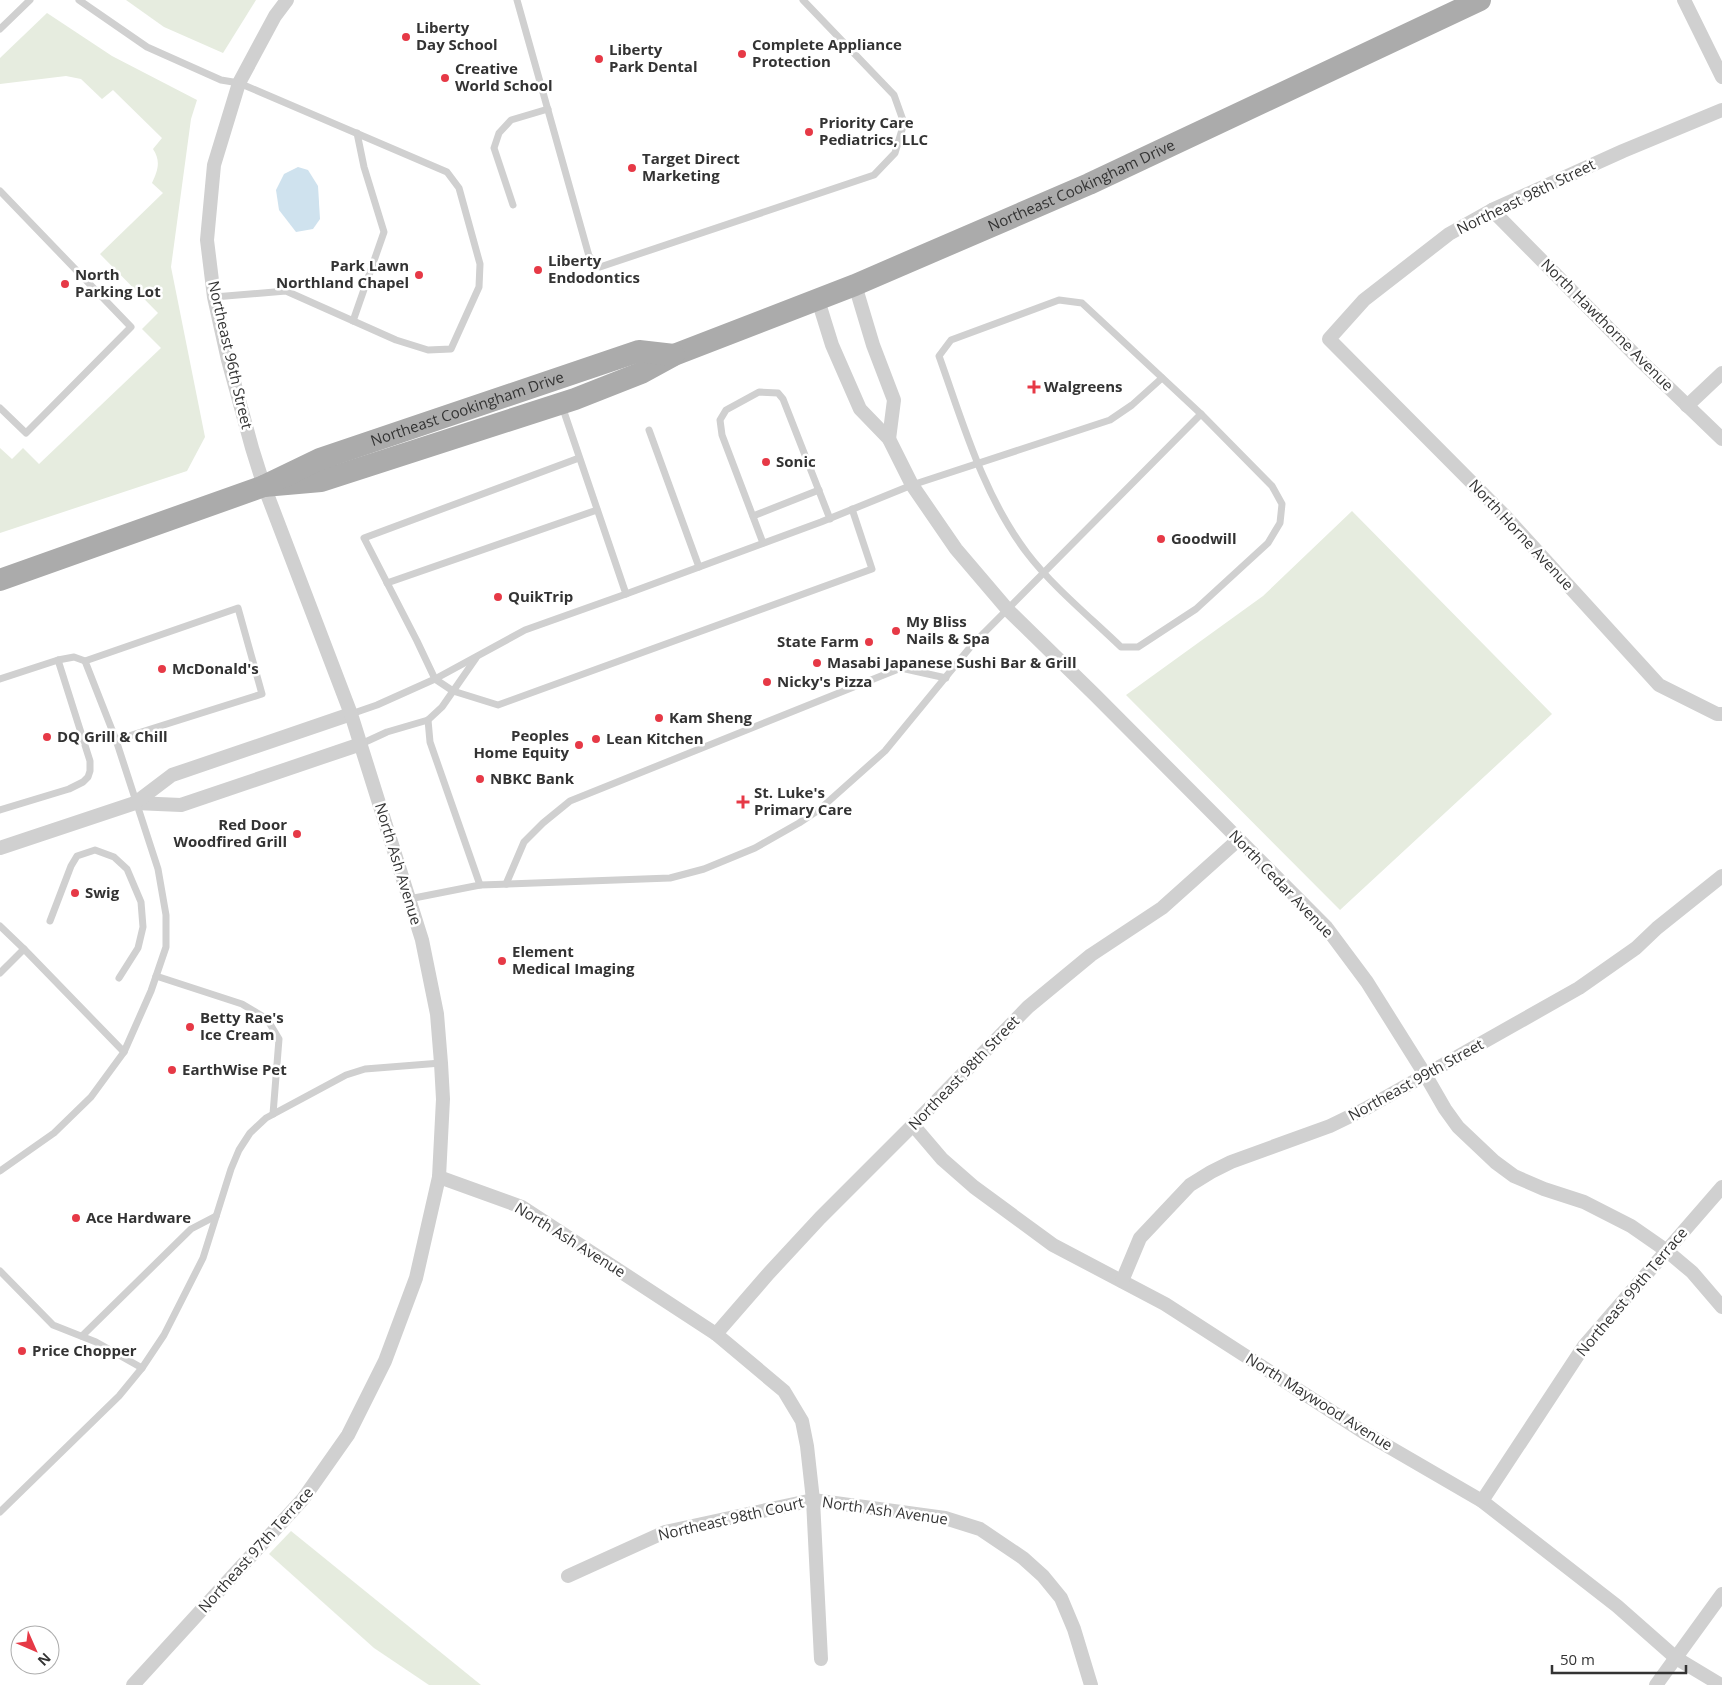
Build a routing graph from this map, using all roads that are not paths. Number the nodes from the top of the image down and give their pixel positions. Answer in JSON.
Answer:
{"nodes":[{"id":1,"x":30,"y":0,"type":"edge"},
{"id":2,"x":79,"y":0,"type":"edge"},
{"id":3,"x":287,"y":0,"type":"edge"},
{"id":4,"x":517,"y":0,"type":"edge"},
{"id":5,"x":803,"y":0,"type":"edge"},
{"id":6,"x":1480,"y":0,"type":"edge"},
{"id":7,"x":1684,"y":0,"type":"edge"},
{"id":8,"x":0,"y":29,"type":"edge"},
{"id":9,"x":1722,"y":77,"type":"edge"},
{"id":10,"x":239,"y":83,"type":"junction"},
{"id":11,"x":548,"y":109,"type":"junction"},
{"id":12,"x":1722,"y":110,"type":"edge"},
{"id":13,"x":357,"y":133,"type":"junction"},
{"id":14,"x":0,"y":191,"type":"edge"},
{"id":15,"x":513,"y":205,"type":"dead end"},
{"id":16,"x":1492,"y":210,"type":"junction"},
{"id":17,"x":855,"y":285,"type":"junction"},
{"id":18,"x":214,"y":297,"type":"junction"},
{"id":19,"x":818,"y":300,"type":"junction"},
{"id":20,"x":353,"y":321,"type":"junction"},
{"id":21,"x":1329,"y":340,"type":"joint"},
{"id":22,"x":674,"y":355,"type":"junction"},
{"id":23,"x":1722,"y":372,"type":"edge"},
{"id":24,"x":1162,"y":378,"type":"junction"},
{"id":25,"x":562,"y":404,"type":"junction"},
{"id":26,"x":1688,"y":406,"type":"junction"},
{"id":27,"x":0,"y":408,"type":"edge"},
{"id":28,"x":1201,"y":414,"type":"junction"},
{"id":29,"x":649,"y":430,"type":"dead end"},
{"id":30,"x":889,"y":439,"type":"junction"},
{"id":31,"x":1722,"y":439,"type":"edge"},
{"id":32,"x":579,"y":458,"type":"junction"},
{"id":33,"x":977,"y":464,"type":"junction"},
{"id":34,"x":264,"y":486,"type":"junction"},
{"id":35,"x":912,"y":486,"type":"junction"},
{"id":36,"x":819,"y":490,"type":"junction"},
{"id":37,"x":852,"y":509,"type":"junction"},
{"id":38,"x":597,"y":510,"type":"junction"},
{"id":39,"x":753,"y":516,"type":"junction"},
{"id":40,"x":830,"y":519,"type":"junction"},
{"id":41,"x":763,"y":544,"type":"junction"},
{"id":42,"x":699,"y":567,"type":"junction"},
{"id":43,"x":1044,"y":572,"type":"junction"},
{"id":44,"x":0,"y":580,"type":"edge"},
{"id":45,"x":387,"y":583,"type":"junction"},
{"id":46,"x":626,"y":594,"type":"junction"},
{"id":47,"x":1008,"y":610,"type":"junction"},
{"id":48,"x":477,"y":656,"type":"junction"},
{"id":49,"x":58,"y":660,"type":"junction"},
{"id":50,"x":86,"y":661,"type":"junction"},
{"id":51,"x":946,"y":678,"type":"junction"},
{"id":52,"x":0,"y":679,"type":"edge"},
{"id":53,"x":434,"y":679,"type":"junction"},
{"id":54,"x":453,"y":691,"type":"junction"},
{"id":55,"x":350,"y":714,"type":"junction"},
{"id":56,"x":1722,"y":714,"type":"edge"},
{"id":57,"x":428,"y":720,"type":"junction"},
{"id":58,"x":116,"y":740,"type":"junction"},
{"id":59,"x":361,"y":744,"type":"junction"},
{"id":60,"x":135,"y":802,"type":"junction"},
{"id":61,"x":0,"y":810,"type":"edge"},
{"id":62,"x":1238,"y":840,"type":"junction"},
{"id":63,"x":0,"y":848,"type":"edge"},
{"id":64,"x":1722,"y":876,"type":"edge"},
{"id":65,"x":506,"y":884,"type":"junction"},
{"id":66,"x":480,"y":885,"type":"junction"},
{"id":67,"x":409,"y":899,"type":"junction"},
{"id":68,"x":50,"y":922,"type":"dead end"},
{"id":69,"x":0,"y":926,"type":"edge"},
{"id":70,"x":24,"y":949,"type":"junction"},
{"id":71,"x":0,"y":974,"type":"edge"},
{"id":72,"x":156,"y":976,"type":"junction"},
{"id":73,"x":119,"y":978,"type":"dead end"},
{"id":74,"x":124,"y":1052,"type":"junction"},
{"id":75,"x":441,"y":1063,"type":"junction"},
{"id":76,"x":1426,"y":1076,"type":"junction"},
{"id":77,"x":273,"y":1114,"type":"junction"},
{"id":78,"x":913,"y":1126,"type":"junction"},
{"id":79,"x":0,"y":1171,"type":"edge"},
{"id":80,"x":439,"y":1177,"type":"junction"},
{"id":81,"x":1722,"y":1187,"type":"edge"},
{"id":82,"x":216,"y":1216,"type":"junction"},
{"id":83,"x":1667,"y":1251,"type":"junction"},
{"id":84,"x":0,"y":1271,"type":"edge"},
{"id":85,"x":1122,"y":1281,"type":"junction"},
{"id":86,"x":1722,"y":1307,"type":"edge"},
{"id":87,"x":716,"y":1334,"type":"junction"},
{"id":88,"x":82,"y":1336,"type":"junction"},
{"id":89,"x":142,"y":1368,"type":"junction"},
{"id":90,"x":813,"y":1500,"type":"junction"},
{"id":91,"x":1482,"y":1501,"type":"junction"},
{"id":92,"x":0,"y":1512,"type":"edge"},
{"id":93,"x":568,"y":1576,"type":"dead end"},
{"id":94,"x":1722,"y":1594,"type":"edge"},
{"id":95,"x":1676,"y":1658,"type":"junction"},
{"id":96,"x":821,"y":1659,"type":"dead end"},
{"id":97,"x":133,"y":1685,"type":"edge"},
{"id":98,"x":1090,"y":1685,"type":"edge"},
{"id":99,"x":1656,"y":1685,"type":"edge"},
{"id":100,"x":1721,"y":1685,"type":"edge"}],
"edges":[{"from":1,"to":8,"type":"lane"},
{"from":2,"to":10,"type":"lane"},
{"from":3,"to":10,"type":"street","name":"Northeast 96th Street"},
{"from":4,"to":11,"type":"lane"},
{"from":5,"to":11,"type":"lane"},
{"from":6,"to":17,"type":"main road","name":"Northeast Cookingham Drive"},
{"from":7,"to":9,"type":"street"},
{"from":10,"to":13,"type":"lane"},
{"from":10,"to":18,"type":"street","name":"Northeast 96th Street"},
{"from":11,"to":15,"type":"lane"},
{"from":12,"to":16,"type":"street","name":"Northeast 98th Street"},
{"from":13,"to":20,"type":"lane"},
{"from":13,"to":20,"type":"lane"},
{"from":14,"to":27,"type":"lane"},
{"from":16,"to":21,"type":"street","name":"Northeast 98th Street"},
{"from":16,"to":26,"type":"street","name":"North Hawthorne Avenue"},
{"from":17,"to":19,"type":"main road","name":"Northeast Cookingham Drive"},
{"from":17,"to":30,"type":"street"},
{"from":18,"to":20,"type":"lane"},
{"from":18,"to":34,"type":"street","name":"Northeast 96th Street"},
{"from":19,"to":22,"type":"main road","name":"Northeast Cookingham Drive"},
{"from":19,"to":30,"type":"street","name":"North Cedar Avenue"},
{"from":21,"to":56,"type":"street","name":"North Horne Avenue"},
{"from":22,"to":25,"type":"main road","name":"Northeast Cookingham Drive"},
{"from":22,"to":34,"type":"main road","name":"Northeast Cookingham Drive"},
{"from":23,"to":26,"type":"street"},
{"from":24,"to":28,"type":"lane"},
{"from":24,"to":33,"type":"lane"},
{"from":24,"to":33,"type":"lane"},
{"from":25,"to":32,"type":"lane"},
{"from":25,"to":34,"type":"main road","name":"Northeast Cookingham Drive"},
{"from":26,"to":31,"type":"street","name":"North Hawthorne Avenue"},
{"from":28,"to":43,"type":"lane"},
{"from":28,"to":43,"type":"lane"},
{"from":29,"to":42,"type":"lane"},
{"from":30,"to":35,"type":"street","name":"North Cedar Avenue"},
{"from":32,"to":38,"type":"lane"},
{"from":32,"to":45,"type":"lane"},
{"from":33,"to":35,"type":"lane"},
{"from":33,"to":43,"type":"lane"},
{"from":34,"to":44,"type":"main road","name":"Northeast Cookingham Drive"},
{"from":34,"to":55,"type":"street","name":"North Ash Avenue"},
{"from":35,"to":37,"type":"lane"},
{"from":35,"to":47,"type":"street","name":"North Cedar Avenue"},
{"from":36,"to":39,"type":"lane"},
{"from":36,"to":39,"type":"lane"},
{"from":36,"to":40,"type":"lane"},
{"from":37,"to":40,"type":"lane"},
{"from":37,"to":54,"type":"lane"},
{"from":38,"to":45,"type":"lane"},
{"from":38,"to":46,"type":"lane"},
{"from":39,"to":41,"type":"lane"},
{"from":40,"to":41,"type":"lane"},
{"from":41,"to":42,"type":"lane"},
{"from":42,"to":46,"type":"lane"},
{"from":43,"to":47,"type":"lane"},
{"from":45,"to":53,"type":"lane"},
{"from":46,"to":48,"type":"lane"},
{"from":47,"to":51,"type":"lane"},
{"from":47,"to":62,"type":"street","name":"North Cedar Avenue"},
{"from":48,"to":53,"type":"lane"},
{"from":48,"to":54,"type":"lane"},
{"from":49,"to":50,"type":"lane"},
{"from":49,"to":52,"type":"lane"},
{"from":49,"to":61,"type":"lane"},
{"from":50,"to":58,"type":"lane"},
{"from":50,"to":58,"type":"lane"},
{"from":51,"to":65,"type":"lane"},
{"from":51,"to":65,"type":"lane"},
{"from":53,"to":54,"type":"lane"},
{"from":53,"to":55,"type":"lane"},
{"from":54,"to":57,"type":"lane"},
{"from":55,"to":59,"type":"street","name":"North Ash Avenue"},
{"from":55,"to":60,"type":"street"},
{"from":57,"to":59,"type":"lane"},
{"from":57,"to":66,"type":"lane"},
{"from":58,"to":60,"type":"lane"},
{"from":59,"to":60,"type":"street"},
{"from":59,"to":67,"type":"street","name":"North Ash Avenue"},
{"from":60,"to":63,"type":"street"},
{"from":60,"to":72,"type":"lane"},
{"from":62,"to":76,"type":"street","name":"North Cedar Avenue"},
{"from":62,"to":78,"type":"street","name":"Northeast 98th Street"},
{"from":64,"to":76,"type":"street","name":"Northeast 99th Street"},
{"from":65,"to":66,"type":"lane"},
{"from":66,"to":67,"type":"lane"},
{"from":67,"to":75,"type":"street","name":"North Ash Avenue"},
{"from":68,"to":73,"type":"lane"},
{"from":69,"to":70,"type":"lane"},
{"from":70,"to":71,"type":"lane"},
{"from":70,"to":74,"type":"lane"},
{"from":72,"to":74,"type":"lane"},
{"from":72,"to":77,"type":"lane"},
{"from":74,"to":79,"type":"lane"},
{"from":75,"to":77,"type":"lane"},
{"from":75,"to":80,"type":"street","name":"North Ash Avenue"},
{"from":76,"to":83,"type":"street","name":"North Cedar Avenue"},
{"from":76,"to":85,"type":"street","name":"Northeast 99th Street"},
{"from":77,"to":82,"type":"lane"},
{"from":78,"to":85,"type":"street","name":"North Maywood Avenue"},
{"from":78,"to":87,"type":"street","name":"Northeast 98th Street"},
{"from":80,"to":87,"type":"street","name":"North Ash Avenue"},
{"from":80,"to":97,"type":"street","name":"Northeast 97th Terrace"},
{"from":81,"to":83,"type":"street","name":"Northeast 99th Terrace"},
{"from":82,"to":88,"type":"lane"},
{"from":82,"to":89,"type":"lane"},
{"from":83,"to":86,"type":"street","name":"North Cedar Avenue"},
{"from":83,"to":91,"type":"street","name":"Northeast 99th Terrace"},
{"from":84,"to":88,"type":"lane"},
{"from":85,"to":91,"type":"street","name":"North Maywood Avenue"},
{"from":87,"to":90,"type":"street","name":"North Ash Avenue"},
{"from":88,"to":89,"type":"lane"},
{"from":89,"to":92,"type":"lane"},
{"from":90,"to":93,"type":"street","name":"Northeast 98th Court"},
{"from":90,"to":96,"type":"street"},
{"from":90,"to":98,"type":"street","name":"North Ash Avenue"},
{"from":91,"to":95,"type":"street","name":"North Maywood Avenue"},
{"from":94,"to":95,"type":"street"},
{"from":95,"to":99,"type":"street"},
{"from":95,"to":100,"type":"street","name":"North Maywood Avenue"}]}
